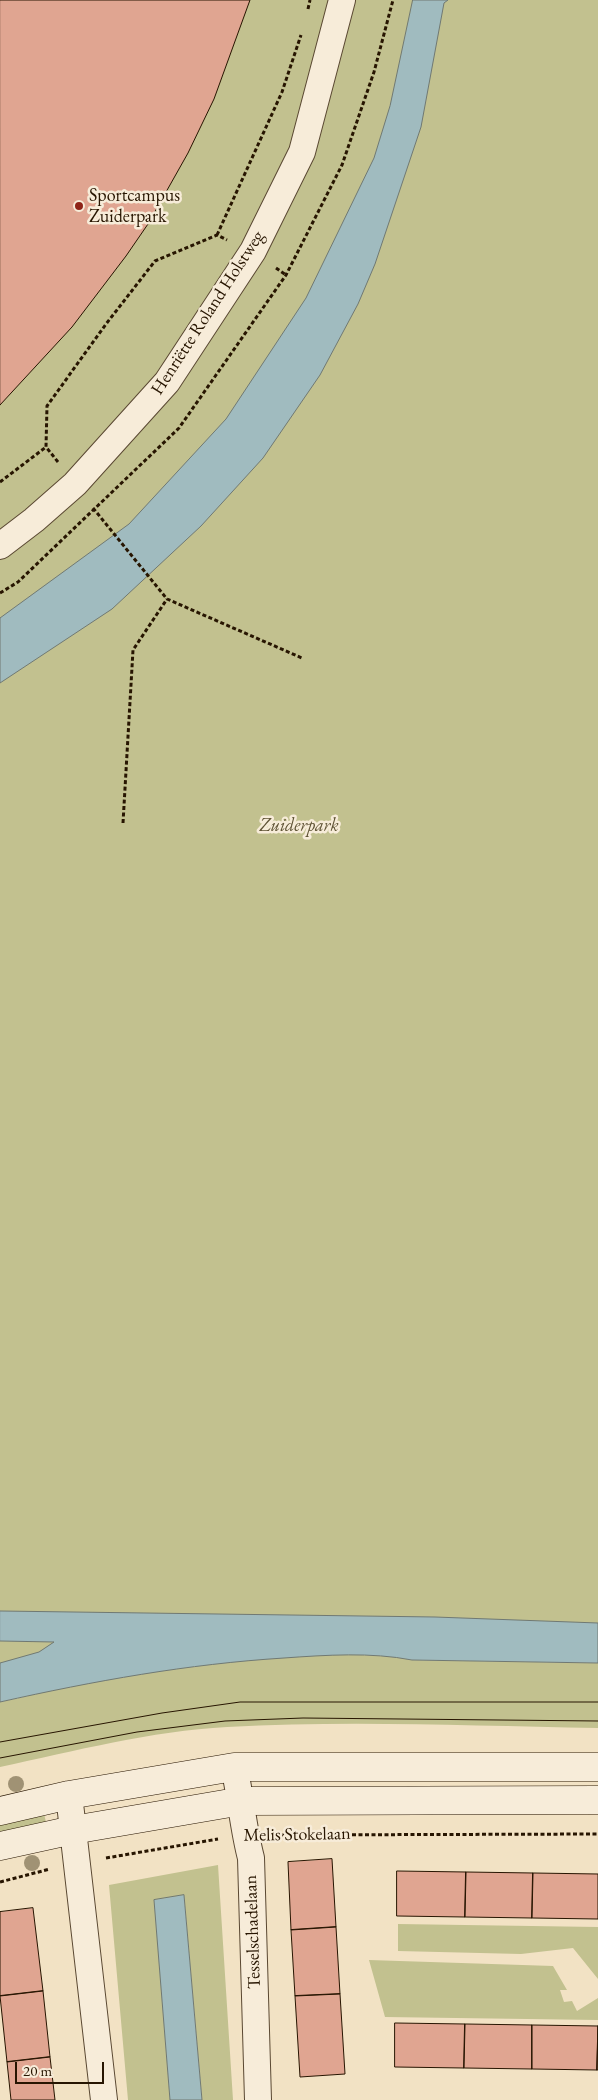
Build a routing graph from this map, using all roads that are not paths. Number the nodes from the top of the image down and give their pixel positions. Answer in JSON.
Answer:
{"nodes":[{"id":1,"x":342,"y":0,"type":"edge"},
{"id":2,"x":0,"y":546,"type":"edge"},
{"id":3,"x":234,"y":1767,"type":"junction"},
{"id":4,"x":598,"y":1767,"type":"edge"},
{"id":5,"x":69,"y":1795,"type":"junction"},
{"id":6,"x":598,"y":1800,"type":"edge"},
{"id":7,"x":242,"y":1801,"type":"junction"},
{"id":8,"x":0,"y":1811,"type":"edge"},
{"id":9,"x":73,"y":1830,"type":"junction"},
{"id":10,"x":0,"y":1846,"type":"edge"},
{"id":11,"x":104,"y":2100,"type":"edge"},
{"id":12,"x":258,"y":2100,"type":"edge"}],
"edges":[{"from":1,"to":2,"type":"street","name":"Henriëtte Roland Holstweg"},
{"from":3,"to":4,"type":"street"},
{"from":3,"to":5,"type":"street"},
{"from":3,"to":7,"type":"street","name":"Tesselschadelaan"},
{"from":5,"to":8,"type":"street"},
{"from":5,"to":9,"type":"street"},
{"from":6,"to":7,"type":"street","name":"Melis Stokelaan"},
{"from":7,"to":9,"type":"street","name":"Melis Stokelaan"},
{"from":7,"to":12,"type":"street","name":"Tesselschadelaan"},
{"from":9,"to":10,"type":"street","name":"Melis Stokelaan"},
{"from":9,"to":11,"type":"street"}]}
